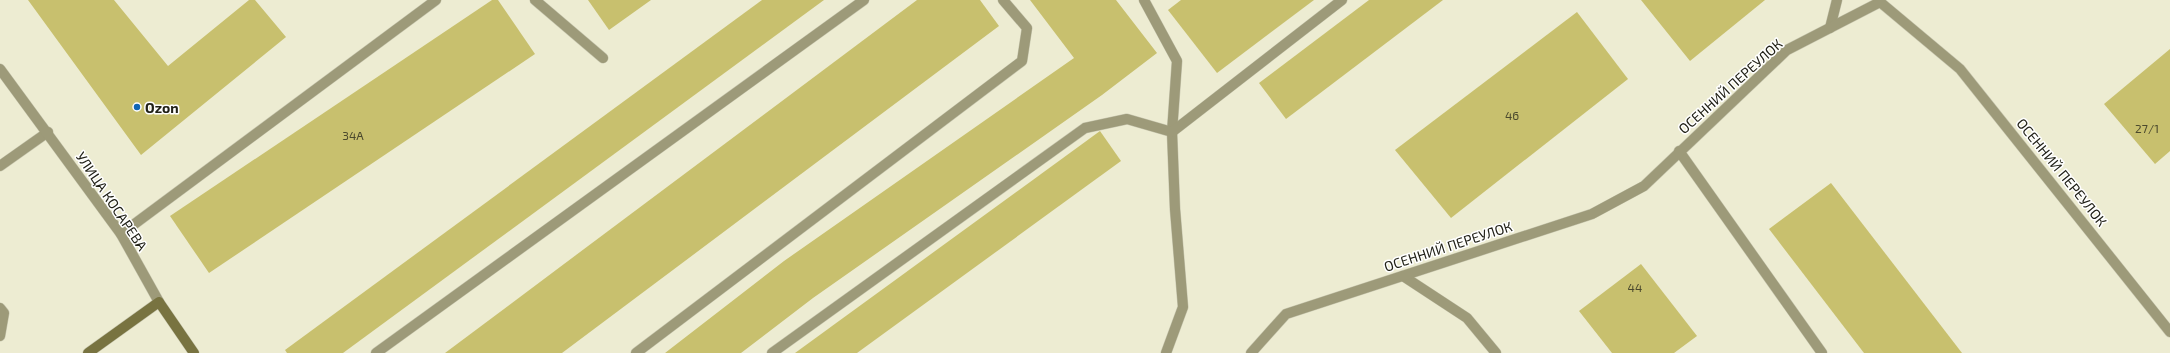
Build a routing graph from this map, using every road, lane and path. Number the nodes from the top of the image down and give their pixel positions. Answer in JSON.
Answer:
{"nodes":[{"id":1,"x":436,"y":0,"type":"edge"},
{"id":2,"x":534,"y":0,"type":"edge"},
{"id":3,"x":864,"y":0,"type":"edge"},
{"id":4,"x":1003,"y":0,"type":"edge"},
{"id":5,"x":1342,"y":0,"type":"edge"},
{"id":6,"x":1837,"y":0,"type":"edge"},
{"id":7,"x":1147,"y":1,"type":"edge"},
{"id":8,"x":1883,"y":1,"type":"edge"},
{"id":9,"x":1830,"y":28,"type":"junction"},
{"id":10,"x":603,"y":58,"type":"dead end"},
{"id":11,"x":0,"y":68,"type":"edge"},
{"id":12,"x":48,"y":132,"type":"junction"},
{"id":13,"x":1172,"y":132,"type":"junction"},
{"id":14,"x":1680,"y":151,"type":"junction"},
{"id":15,"x":0,"y":166,"type":"edge"},
{"id":16,"x":121,"y":234,"type":"junction"},
{"id":17,"x":1403,"y":276,"type":"junction"},
{"id":18,"x":159,"y":302,"type":"junction"},
{"id":19,"x":0,"y":308,"type":"edge"},
{"id":20,"x":2170,"y":332,"type":"edge"},
{"id":21,"x":0,"y":336,"type":"edge"},
{"id":22,"x":88,"y":353,"type":"edge"},
{"id":23,"x":194,"y":353,"type":"edge"},
{"id":24,"x":376,"y":353,"type":"edge"},
{"id":25,"x":636,"y":353,"type":"edge"},
{"id":26,"x":772,"y":353,"type":"edge"},
{"id":27,"x":1166,"y":353,"type":"edge"},
{"id":28,"x":1251,"y":353,"type":"edge"},
{"id":29,"x":1496,"y":353,"type":"edge"},
{"id":30,"x":1822,"y":353,"type":"edge"}],
"edges":[{"from":1,"to":16,"type":"street"},
{"from":2,"to":10,"type":"street"},
{"from":3,"to":24,"type":"street"},
{"from":4,"to":25,"type":"street"},
{"from":5,"to":13,"type":"street"},
{"from":6,"to":9,"type":"street"},
{"from":7,"to":13,"type":"street"},
{"from":8,"to":9,"type":"street","name":"ОСЕННИЙ ПЕРЕУЛОК"},
{"from":8,"to":20,"type":"street","name":"ОСЕННИЙ ПЕРЕУЛОК"},
{"from":9,"to":14,"type":"street","name":"ОСЕННИЙ ПЕРЕУЛОК"},
{"from":11,"to":12,"type":"street","name":"УЛИЦА КОСАРЕВА"},
{"from":12,"to":15,"type":"street"},
{"from":12,"to":16,"type":"street","name":"УЛИЦА КОСАРЕВА"},
{"from":13,"to":26,"type":"street"},
{"from":13,"to":27,"type":"street"},
{"from":14,"to":17,"type":"street","name":"ОСЕННИЙ ПЕРЕУЛОК"},
{"from":14,"to":30,"type":"street"},
{"from":16,"to":18,"type":"street","name":"УЛИЦА КОСАРЕВА"},
{"from":17,"to":28,"type":"street","name":"ОСЕННИЙ ПЕРЕУЛОК"},
{"from":17,"to":29,"type":"street"},
{"from":18,"to":22,"type":"street"},
{"from":18,"to":23,"type":"street","name":"УЛИЦА КОСАРЕВА"},
{"from":19,"to":21,"type":"street"}]}
